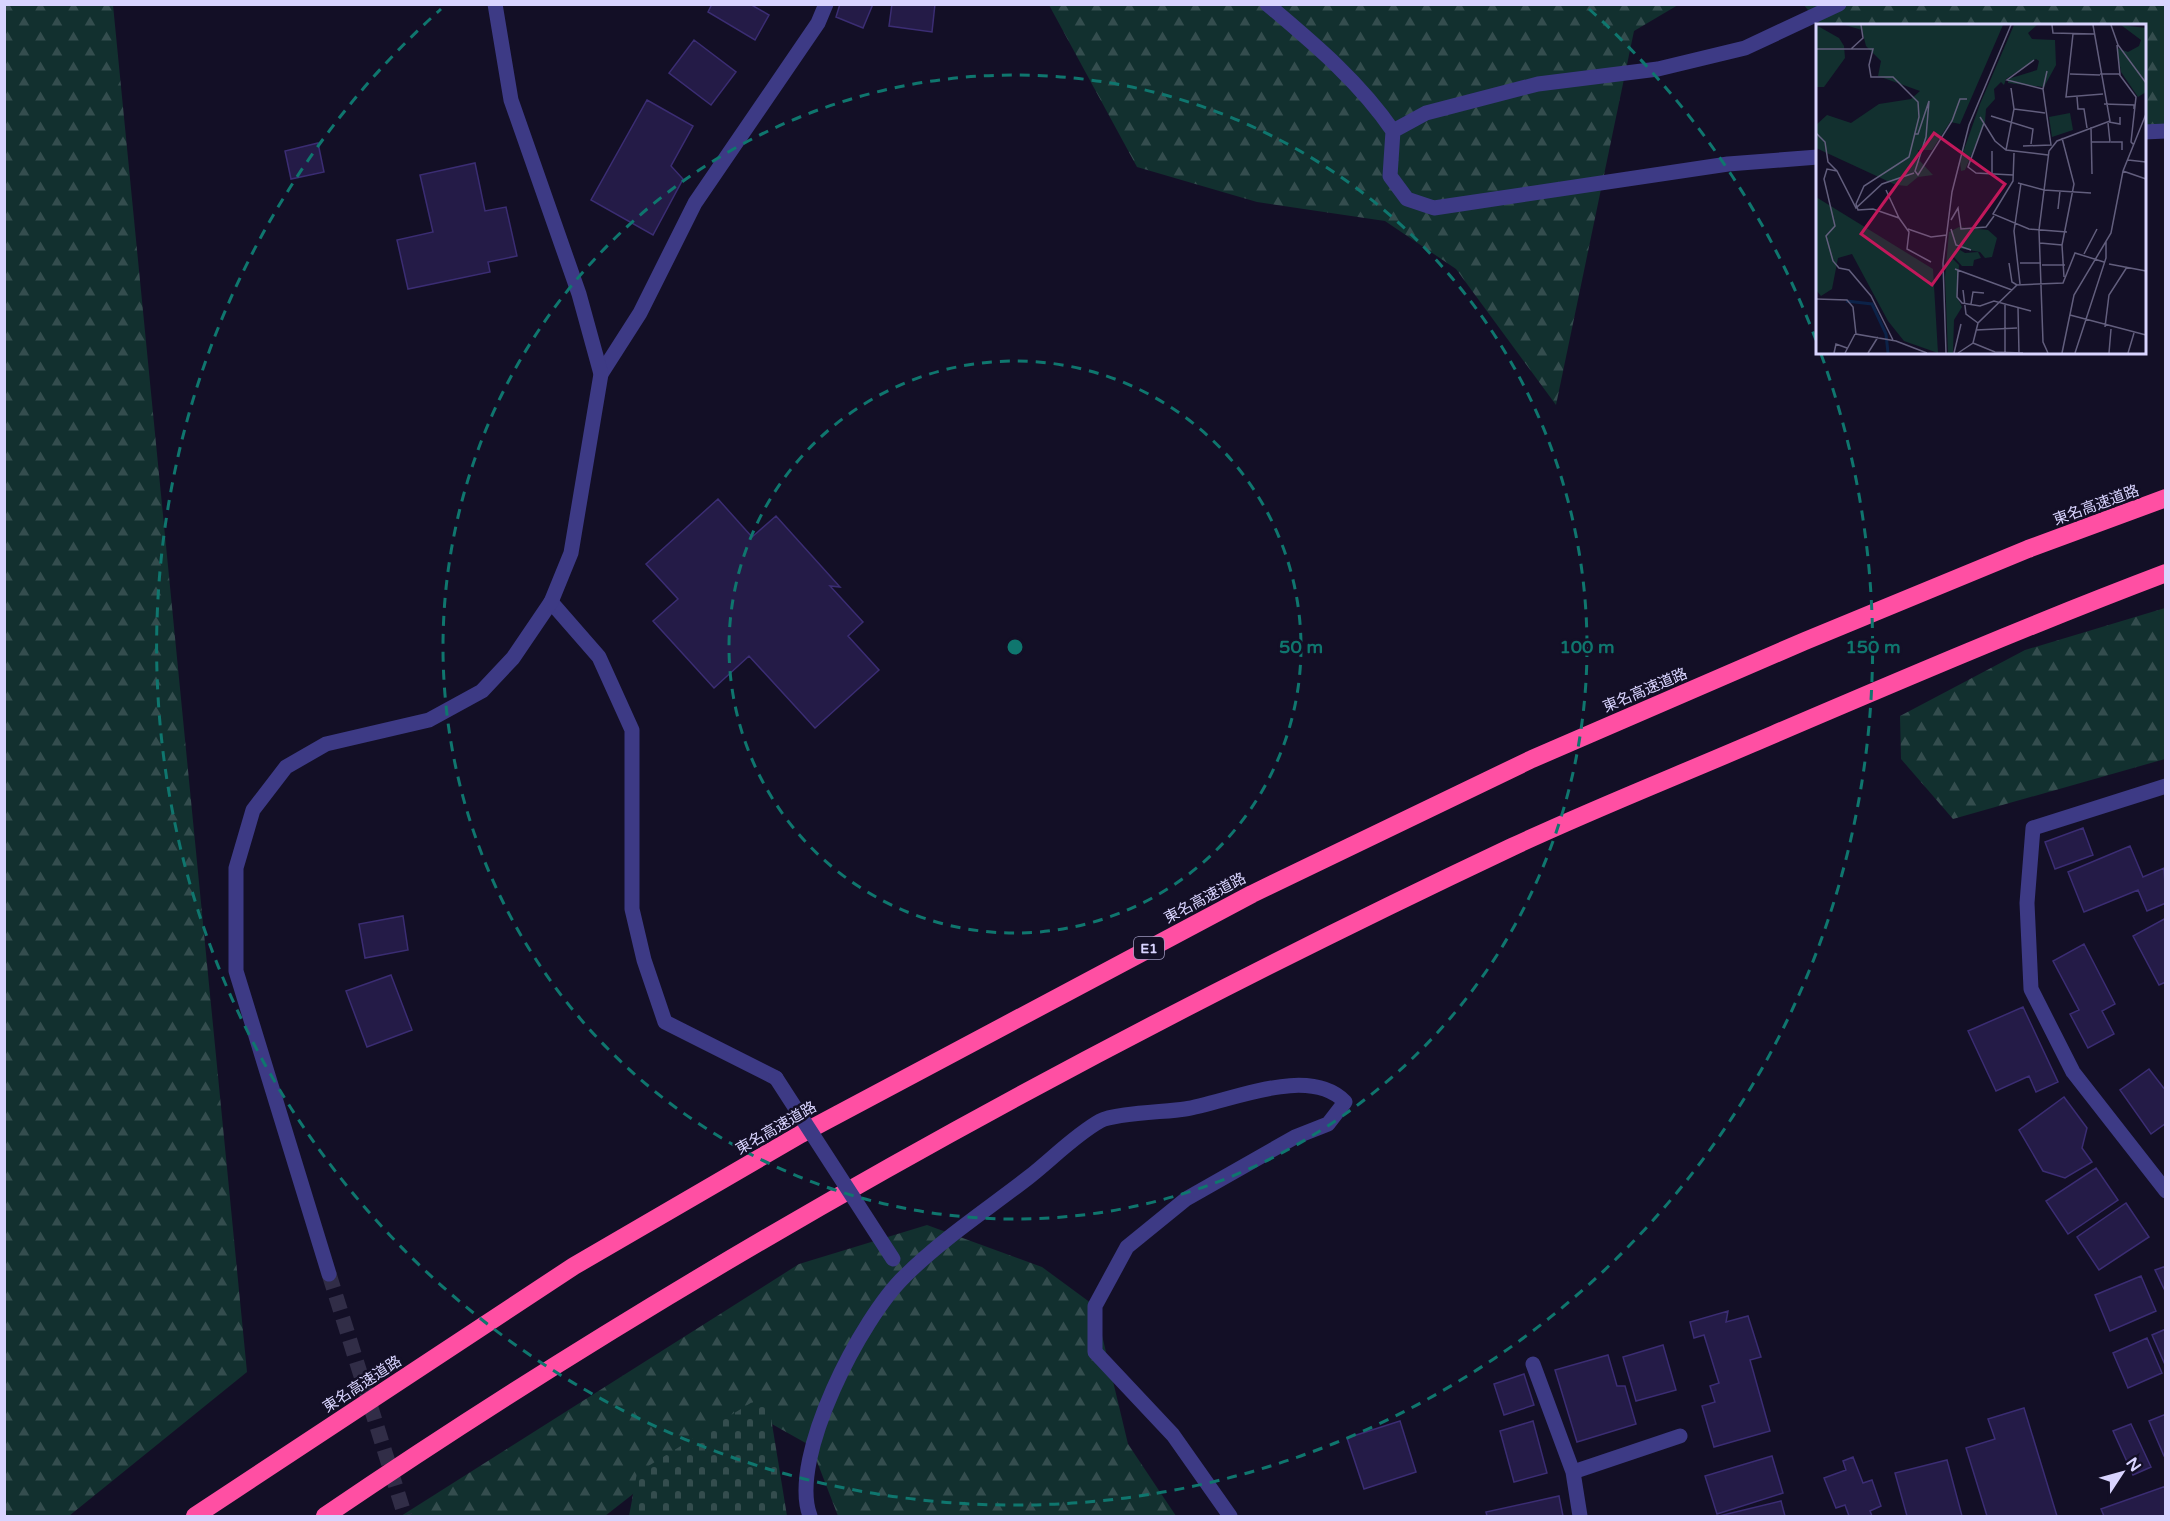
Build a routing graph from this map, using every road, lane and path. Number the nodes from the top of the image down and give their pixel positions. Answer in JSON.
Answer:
{"nodes":[{"id":1,"x":495,"y":4,"type":"edge"},
{"id":2,"x":826,"y":4,"type":"edge"},
{"id":3,"x":1267,"y":4,"type":"edge"},
{"id":4,"x":1839,"y":4,"type":"edge"},
{"id":5,"x":1393,"y":131,"type":"junction"},
{"id":6,"x":2166,"y":131,"type":"edge"},
{"id":7,"x":2146,"y":132,"type":"edge"},
{"id":8,"x":1816,"y":158,"type":"edge"},
{"id":9,"x":601,"y":374,"type":"junction"},
{"id":10,"x":2166,"y":498,"type":"edge"},
{"id":11,"x":2166,"y":573,"type":"edge"},
{"id":12,"x":551,"y":602,"type":"junction"},
{"id":13,"x":2166,"y":786,"type":"edge"},
{"id":14,"x":2166,"y":1191,"type":"edge"},
{"id":15,"x":328,"y":1274,"type":"tunnel mouth"},
{"id":16,"x":904,"y":1276,"type":"junction"},
{"id":17,"x":1533,"y":1364,"type":"dead end"},
{"id":18,"x":1680,"y":1436,"type":"dead end"},
{"id":19,"x":1573,"y":1472,"type":"junction"},
{"id":20,"x":195,"y":1516,"type":"edge"},
{"id":21,"x":325,"y":1516,"type":"edge"},
{"id":22,"x":810,"y":1516,"type":"edge"},
{"id":23,"x":1230,"y":1516,"type":"edge"},
{"id":24,"x":1580,"y":1516,"type":"edge"}],
"edges":[{"from":1,"to":9,"type":"street"},
{"from":2,"to":9,"type":"street"},
{"from":3,"to":5,"type":"street"},
{"from":4,"to":5,"type":"street"},
{"from":5,"to":8,"type":"street"},
{"from":6,"to":7,"type":"street"},
{"from":9,"to":12,"type":"street"},
{"from":10,"to":20,"type":"highway","name":"東名高速道路","number":"E1"},
{"from":11,"to":21,"type":"highway"},
{"from":12,"to":15,"type":"street"},
{"from":12,"to":16,"type":"street","bridge":true},
{"from":13,"to":14,"type":"street"},
{"from":16,"to":22,"type":"street"},
{"from":16,"to":23,"type":"street"},
{"from":17,"to":19,"type":"street"},
{"from":18,"to":19,"type":"street"},
{"from":19,"to":24,"type":"street"}]}
